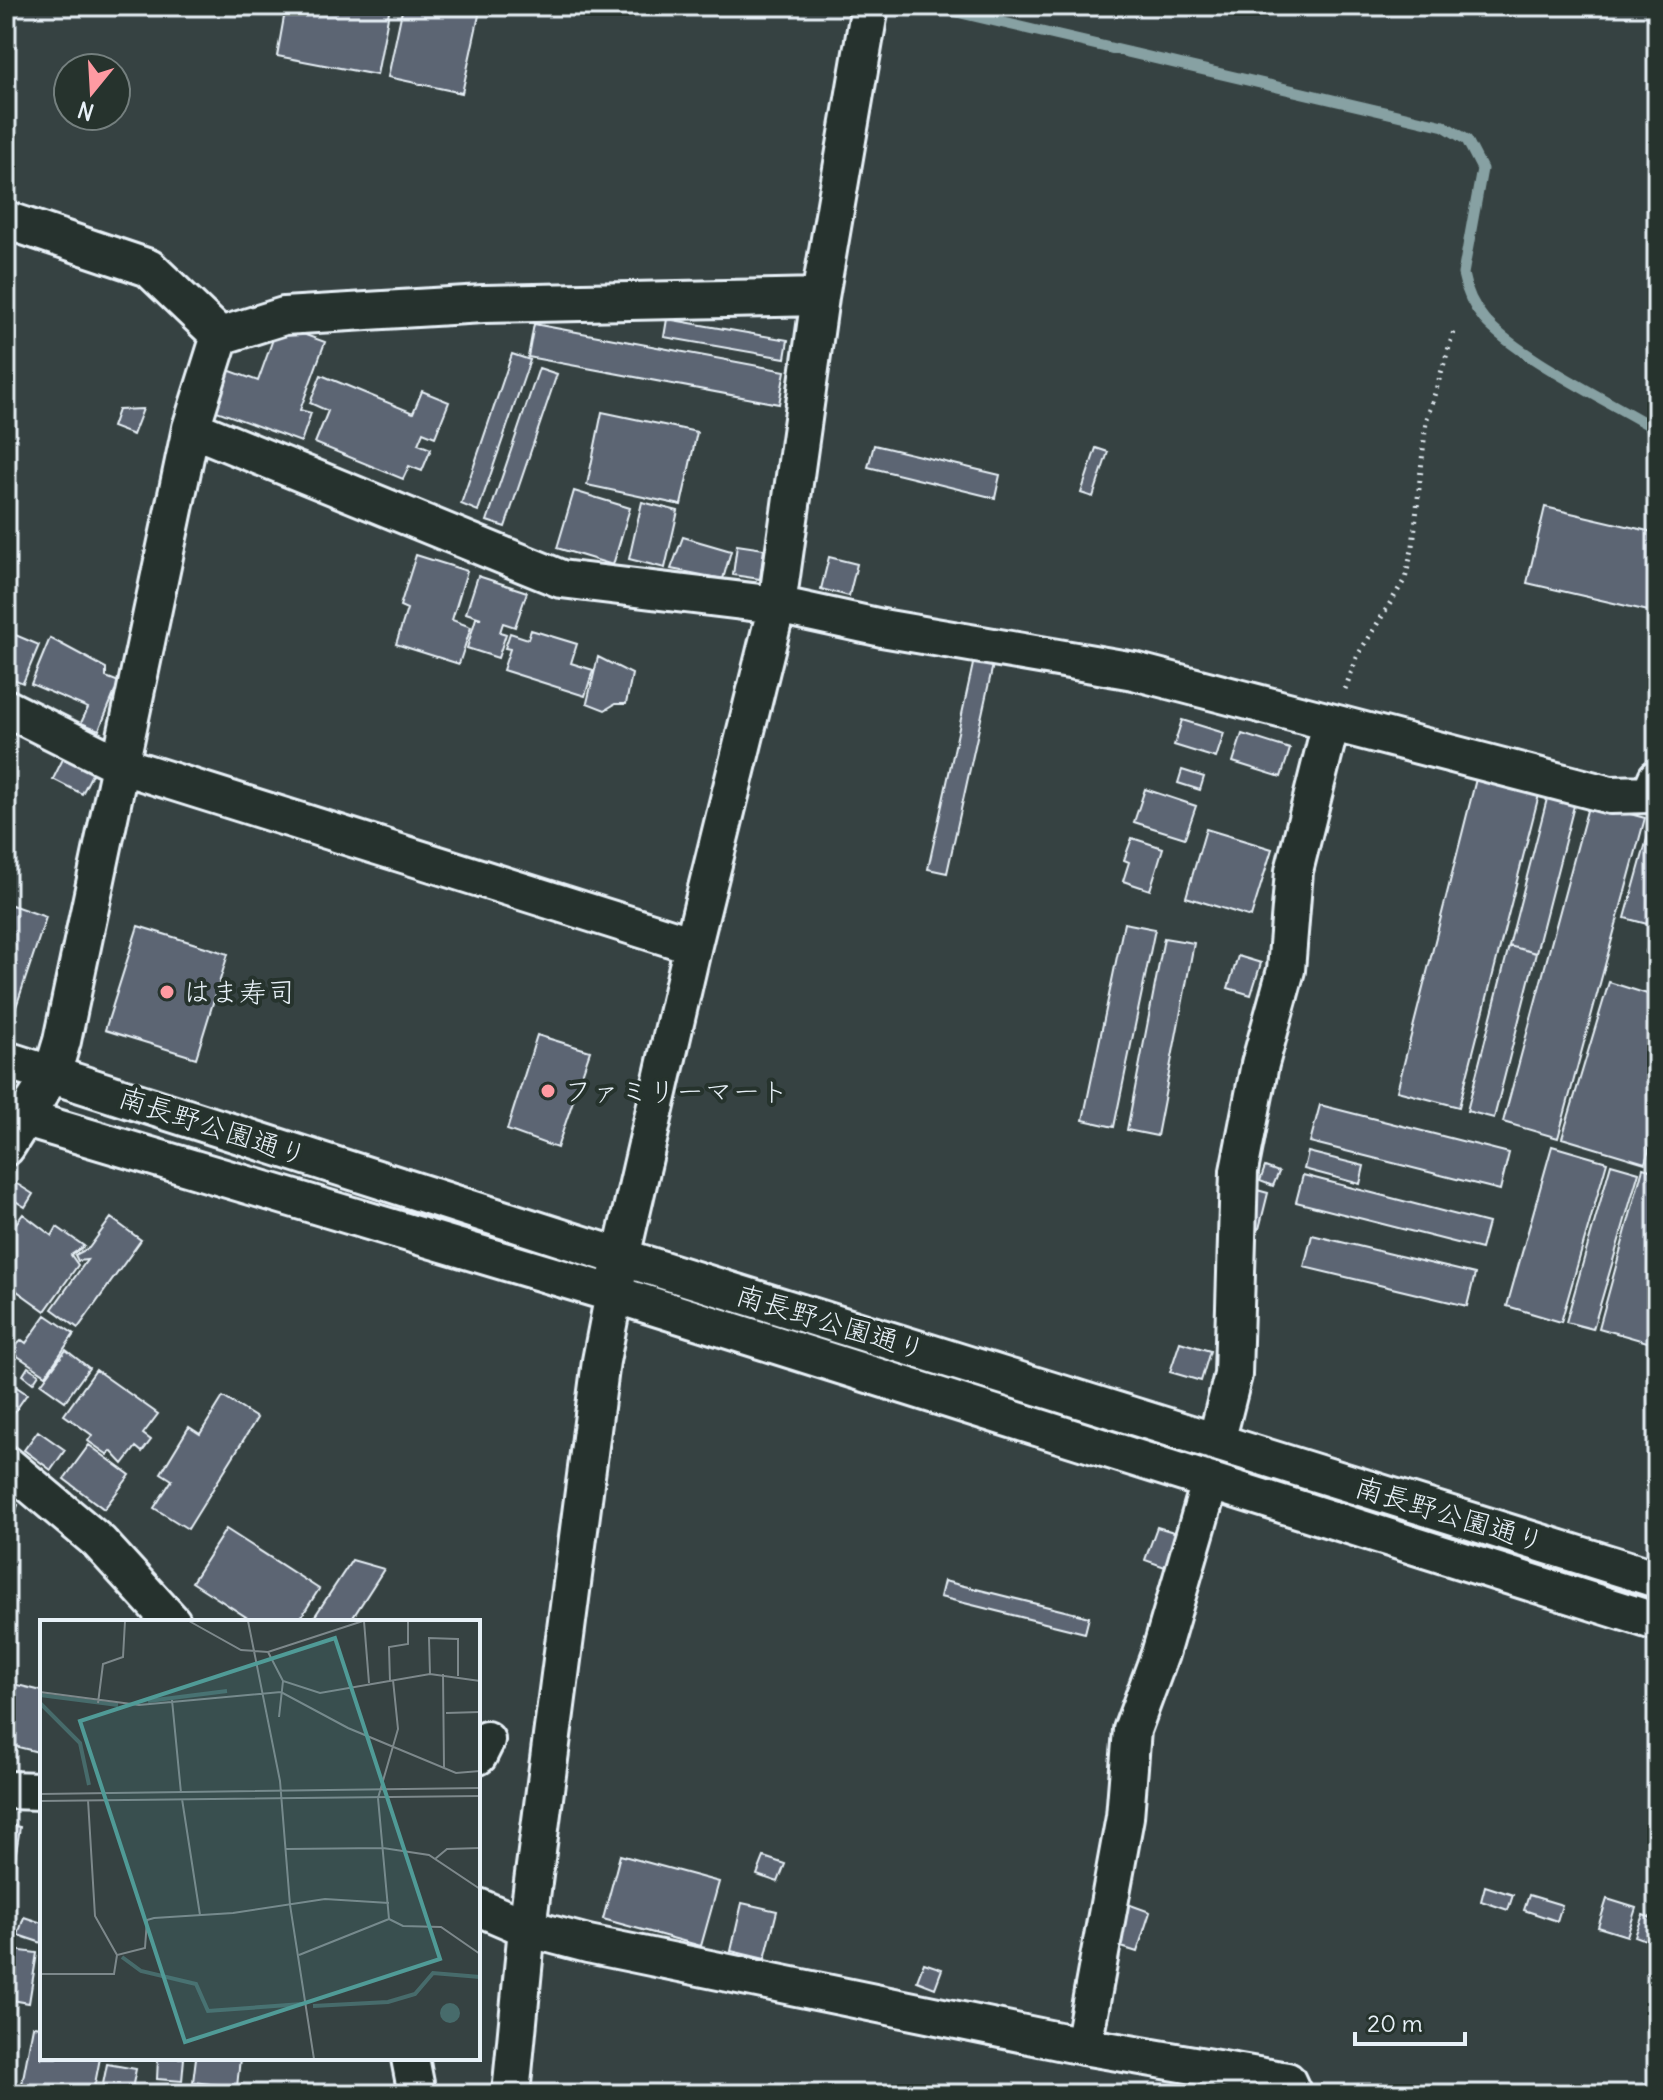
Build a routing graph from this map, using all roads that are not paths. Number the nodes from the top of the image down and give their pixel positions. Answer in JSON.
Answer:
{"nodes":[{"id":1,"x":870,"y":6,"type":"edge"},
{"id":2,"x":6,"y":220,"type":"edge"},
{"id":3,"x":820,"y":297,"type":"junction"},
{"id":4,"x":220,"y":336,"type":"junction"},
{"id":5,"x":191,"y":428,"type":"junction"},
{"id":6,"x":777,"y":605,"type":"junction"},
{"id":7,"x":6,"y":708,"type":"edge"},
{"id":8,"x":1331,"y":723,"type":"junction"},
{"id":9,"x":120,"y":765,"type":"junction"},
{"id":10,"x":1657,"y":778,"type":"edge"},
{"id":11,"x":693,"y":945,"type":"junction"},
{"id":12,"x":6,"y":1060,"type":"edge"},
{"id":13,"x":52,"y":1074,"type":"junction"},
{"id":14,"x":13,"y":1127,"type":"edge"},
{"id":15,"x":621,"y":1257,"type":"junction"},
{"id":16,"x":614,"y":1294,"type":"junction"},
{"id":17,"x":1216,"y":1442,"type":"junction"},
{"id":18,"x":6,"y":1464,"type":"edge"},
{"id":19,"x":1210,"y":1482,"type":"junction"},
{"id":20,"x":1657,"y":1579,"type":"edge"},
{"id":21,"x":170,"y":1620,"type":"edge"},
{"id":22,"x":1657,"y":1622,"type":"edge"},
{"id":23,"x":6,"y":1790,"type":"edge"},
{"id":24,"x":40,"y":1791,"type":"edge"},
{"id":25,"x":480,"y":1908,"type":"edge"},
{"id":26,"x":527,"y":1928,"type":"junction"},
{"id":27,"x":1083,"y":2046,"type":"junction"},
{"id":28,"x":410,"y":2060,"type":"edge"},
{"id":29,"x":1290,"y":2088,"type":"edge"},
{"id":30,"x":417,"y":2094,"type":"edge"},
{"id":31,"x":511,"y":2094,"type":"edge"}],
"edges":[{"from":1,"to":3,"type":"street"},
{"from":2,"to":4,"type":"street"},
{"from":3,"to":4,"type":"street"},
{"from":3,"to":6,"type":"street"},
{"from":4,"to":5,"type":"street"},
{"from":5,"to":6,"type":"street"},
{"from":5,"to":9,"type":"street"},
{"from":6,"to":8,"type":"street"},
{"from":6,"to":11,"type":"street"},
{"from":7,"to":9,"type":"street"},
{"from":8,"to":10,"type":"street"},
{"from":8,"to":17,"type":"street"},
{"from":9,"to":11,"type":"street"},
{"from":9,"to":13,"type":"street"},
{"from":11,"to":15,"type":"street"},
{"from":12,"to":13,"type":"street","name":"南長野公園通り"},
{"from":13,"to":14,"type":"street"},
{"from":13,"to":15,"type":"street","name":"南長野公園通り"},
{"from":14,"to":16,"type":"street","name":"南長野公園通り"},
{"from":15,"to":16,"type":"street"},
{"from":15,"to":17,"type":"street","name":"南長野公園通り"},
{"from":16,"to":19,"type":"street","name":"南長野公園通り"},
{"from":16,"to":26,"type":"street"},
{"from":17,"to":20,"type":"street","name":"南長野公園通り"},
{"from":18,"to":21,"type":"street"},
{"from":19,"to":22,"type":"street","name":"南長野公園通り"},
{"from":19,"to":27,"type":"street"},
{"from":23,"to":24,"type":"street"},
{"from":25,"to":26,"type":"street"},
{"from":26,"to":27,"type":"street"},
{"from":26,"to":31,"type":"street"},
{"from":27,"to":29,"type":"street"},
{"from":28,"to":30,"type":"street"}]}
